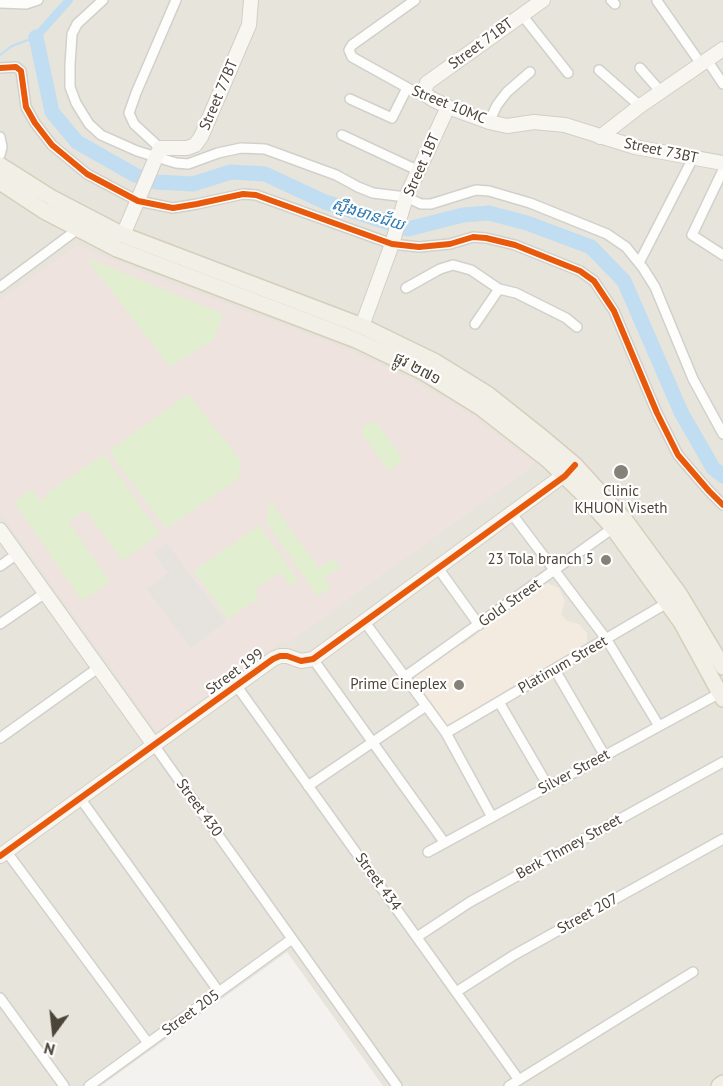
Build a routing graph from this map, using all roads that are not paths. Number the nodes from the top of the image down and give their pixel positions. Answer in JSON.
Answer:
{"nodes":[{"id":1,"x":38,"y":0,"type":"edge"},
{"id":2,"x":103,"y":0,"type":"edge"},
{"id":3,"x":176,"y":0,"type":"edge"},
{"id":4,"x":251,"y":0,"type":"edge"},
{"id":5,"x":543,"y":0,"type":"edge"},
{"id":6,"x":412,"y":1,"type":"edge"},
{"id":7,"x":657,"y":1,"type":"edge"},
{"id":8,"x":0,"y":3,"type":"edge"},
{"id":9,"x":522,"y":15,"type":"junction"},
{"id":10,"x":723,"y":49,"type":"edge"},
{"id":11,"x":704,"y":62,"type":"junction"},
{"id":12,"x":0,"y":68,"type":"edge"},
{"id":13,"x":640,"y":68,"type":"dead end"},
{"id":14,"x":599,"y":69,"type":"dead end"},
{"id":15,"x":530,"y":72,"type":"dead end"},
{"id":16,"x":568,"y":73,"type":"dead end"},
{"id":17,"x":723,"y":84,"type":"edge"},
{"id":18,"x":407,"y":88,"type":"junction"},
{"id":19,"x":661,"y":92,"type":"junction"},
{"id":20,"x":424,"y":93,"type":"junction"},
{"id":21,"x":350,"y":99,"type":"dead end"},
{"id":22,"x":640,"y":106,"type":"junction"},
{"id":23,"x":448,"y":107,"type":"junction"},
{"id":24,"x":489,"y":122,"type":"junction"},
{"id":25,"x":342,"y":135,"type":"dead end"},
{"id":26,"x":0,"y":137,"type":"edge"},
{"id":27,"x":600,"y":137,"type":"junction"},
{"id":28,"x":0,"y":154,"type":"edge"},
{"id":29,"x":157,"y":154,"type":"junction"},
{"id":30,"x":693,"y":158,"type":"junction"},
{"id":31,"x":723,"y":163,"type":"edge"},
{"id":32,"x":0,"y":165,"type":"edge"},
{"id":33,"x":417,"y":170,"type":"junction"},
{"id":34,"x":723,"y":170,"type":"edge"},
{"id":35,"x":0,"y":182,"type":"edge"},
{"id":36,"x":139,"y":198,"type":"junction"},
{"id":37,"x":406,"y":199,"type":"junction"},
{"id":38,"x":81,"y":223,"type":"junction"},
{"id":39,"x":123,"y":236,"type":"junction"},
{"id":40,"x":393,"y":242,"type":"junction"},
{"id":41,"x":723,"y":255,"type":"edge"},
{"id":42,"x":639,"y":263,"type":"junction"},
{"id":43,"x":0,"y":287,"type":"edge"},
{"id":44,"x":406,"y":288,"type":"dead end"},
{"id":45,"x":499,"y":289,"type":"junction"},
{"id":46,"x":475,"y":324,"type":"dead end"},
{"id":47,"x":362,"y":326,"type":"junction"},
{"id":48,"x":577,"y":327,"type":"dead end"},
{"id":49,"x":723,"y":434,"type":"edge"},
{"id":50,"x":570,"y":470,"type":"junction"},
{"id":51,"x":723,"y":505,"type":"edge"},
{"id":52,"x":512,"y":514,"type":"junction"},
{"id":53,"x":613,"y":528,"type":"junction"},
{"id":54,"x":0,"y":530,"type":"edge"},
{"id":55,"x":17,"y":554,"type":"junction"},
{"id":56,"x":0,"y":566,"type":"edge"},
{"id":57,"x":438,"y":568,"type":"junction"},
{"id":58,"x":556,"y":570,"type":"junction"},
{"id":59,"x":45,"y":593,"type":"junction"},
{"id":60,"x":674,"y":599,"type":"junction"},
{"id":61,"x":364,"y":621,"type":"junction"},
{"id":62,"x":0,"y":624,"type":"edge"},
{"id":63,"x":479,"y":625,"type":"junction"},
{"id":64,"x":607,"y":640,"type":"junction"},
{"id":65,"x":718,"y":645,"type":"edge"},
{"id":66,"x":313,"y":659,"type":"junction"},
{"id":67,"x":723,"y":667,"type":"edge"},
{"id":68,"x":98,"y":668,"type":"junction"},
{"id":69,"x":555,"y":670,"type":"junction"},
{"id":70,"x":406,"y":676,"type":"junction"},
{"id":71,"x":236,"y":686,"type":"junction"},
{"id":72,"x":722,"y":696,"type":"edge"},
{"id":73,"x":500,"y":702,"type":"junction"},
{"id":74,"x":426,"y":706,"type":"junction"},
{"id":75,"x":659,"y":726,"type":"junction"},
{"id":76,"x":446,"y":733,"type":"junction"},
{"id":77,"x":0,"y":738,"type":"edge"},
{"id":78,"x":374,"y":743,"type":"junction"},
{"id":79,"x":154,"y":745,"type":"junction"},
{"id":80,"x":604,"y":756,"type":"junction"},
{"id":81,"x":723,"y":762,"type":"edge"},
{"id":82,"x":309,"y":786,"type":"junction"},
{"id":83,"x":548,"y":786,"type":"junction"},
{"id":84,"x":80,"y":798,"type":"junction"},
{"id":85,"x":492,"y":817,"type":"junction"},
{"id":86,"x":723,"y":839,"type":"edge"},
{"id":87,"x":444,"y":842,"type":"junction"},
{"id":88,"x":428,"y":852,"type":"dead end"},
{"id":89,"x":3,"y":854,"type":"edge"},
{"id":90,"x":417,"y":937,"type":"junction"},
{"id":91,"x":292,"y":939,"type":"junction"},
{"id":92,"x":693,"y":972,"type":"dead end"},
{"id":93,"x":219,"y":992,"type":"junction"},
{"id":94,"x":456,"y":992,"type":"junction"},
{"id":95,"x":0,"y":998,"type":"edge"},
{"id":96,"x":148,"y":1043,"type":"junction"},
{"id":97,"x":519,"y":1080,"type":"junction"},
{"id":98,"x":723,"y":1083,"type":"edge"},
{"id":99,"x":64,"y":1086,"type":"edge"},
{"id":100,"x":89,"y":1086,"type":"edge"},
{"id":101,"x":398,"y":1086,"type":"edge"},
{"id":102,"x":509,"y":1086,"type":"edge"},
{"id":103,"x":718,"y":1086,"type":"edge"}],
"edges":[{"from":1,"to":8,"type":"street"},
{"from":2,"to":29,"type":"street"},
{"from":3,"to":29,"type":"street"},
{"from":4,"to":29,"type":"street","name":"Street 77BT"},
{"from":5,"to":9,"type":"street","name":"Street 71BT"},
{"from":6,"to":18,"type":"street","name":"Street 10MC"},
{"from":7,"to":11,"type":"street"},
{"from":9,"to":16,"type":"street"},
{"from":9,"to":20,"type":"street","name":"Street 71BT"},
{"from":10,"to":11,"type":"street"},
{"from":11,"to":17,"type":"street"},
{"from":11,"to":19,"type":"street"},
{"from":12,"to":36,"type":"street"},
{"from":13,"to":19,"type":"street"},
{"from":14,"to":22,"type":"street"},
{"from":15,"to":24,"type":"street"},
{"from":18,"to":20,"type":"street","name":"Street 10MC"},
{"from":18,"to":21,"type":"street"},
{"from":19,"to":22,"type":"street"},
{"from":20,"to":23,"type":"street","name":"Street 10MC"},
{"from":22,"to":27,"type":"street"},
{"from":23,"to":24,"type":"street","name":"Street 10MC"},
{"from":23,"to":33,"type":"street","name":"Street 1BT"},
{"from":24,"to":27,"type":"street","name":"Street 10MC"},
{"from":25,"to":33,"type":"street"},
{"from":26,"to":28,"type":"street"},
{"from":27,"to":30,"type":"street","name":"Street 73BT"},
{"from":29,"to":36,"type":"street"},
{"from":29,"to":37,"type":"street"},
{"from":30,"to":31,"type":"street","name":"Street 73BT"},
{"from":30,"to":42,"type":"street"},
{"from":32,"to":38,"type":"main road","name":"ផ្លូវ ២៧១"},
{"from":33,"to":37,"type":"street","name":"Street 1BT"},
{"from":34,"to":41,"type":"street"},
{"from":35,"to":38,"type":"main road","name":"ផ្លូវ ២៧១"},
{"from":36,"to":39,"type":"street"},
{"from":36,"to":40,"type":"street"},
{"from":37,"to":40,"type":"street","name":"Street 1BT"},
{"from":37,"to":42,"type":"street"},
{"from":38,"to":39,"type":"main road","name":"ផ្លូវ ២៧១"},
{"from":38,"to":43,"type":"street"},
{"from":38,"to":50,"type":"main road","name":"ផ្លូវ ២៧១"},
{"from":39,"to":47,"type":"main road","name":"ផ្លូវ ២៧១"},
{"from":40,"to":47,"type":"street","name":"Street 1BT"},
{"from":40,"to":51,"type":"street"},
{"from":42,"to":49,"type":"street"},
{"from":44,"to":45,"type":"street"},
{"from":45,"to":46,"type":"street"},
{"from":45,"to":48,"type":"street"},
{"from":47,"to":50,"type":"main road","name":"ផ្លូវ ២៧១"},
{"from":50,"to":52,"type":"street"},
{"from":50,"to":53,"type":"main road","name":"ផ្លូវ ២៧១"},
{"from":50,"to":60,"type":"main road","name":"ផ្លូវ ២៧១"},
{"from":52,"to":57,"type":"street"},
{"from":52,"to":58,"type":"street"},
{"from":53,"to":58,"type":"street","name":"Gold Street"},
{"from":53,"to":60,"type":"main road","name":"ផ្លូវ ២៧១"},
{"from":54,"to":55,"type":"street","name":"Street 430"},
{"from":55,"to":56,"type":"street"},
{"from":55,"to":59,"type":"street","name":"Street 430"},
{"from":57,"to":61,"type":"street"},
{"from":57,"to":63,"type":"street"},
{"from":58,"to":63,"type":"street","name":"Gold Street"},
{"from":58,"to":64,"type":"street"},
{"from":59,"to":62,"type":"street"},
{"from":59,"to":68,"type":"street","name":"Street 430"},
{"from":60,"to":64,"type":"street","name":"Platinum Street"},
{"from":60,"to":65,"type":"main road","name":"ផ្លូវ ២៧១"},
{"from":60,"to":72,"type":"main road","name":"ផ្លូវ ២៧១"},
{"from":61,"to":66,"type":"street"},
{"from":61,"to":70,"type":"street"},
{"from":63,"to":70,"type":"street","name":"Gold Street"},
{"from":64,"to":69,"type":"street","name":"Platinum Street"},
{"from":64,"to":75,"type":"street"},
{"from":65,"to":67,"type":"main road","name":"ផ្លូវ ២៧១"},
{"from":66,"to":71,"type":"street","name":"Street 199"},
{"from":66,"to":78,"type":"street"},
{"from":68,"to":77,"type":"street"},
{"from":68,"to":79,"type":"street","name":"Street 430"},
{"from":69,"to":73,"type":"street","name":"Platinum Street"},
{"from":69,"to":80,"type":"street"},
{"from":70,"to":74,"type":"street"},
{"from":71,"to":79,"type":"street","name":"Street 199"},
{"from":71,"to":82,"type":"street","name":"Street 434"},
{"from":72,"to":75,"type":"street","name":"Silver Street"},
{"from":73,"to":76,"type":"street","name":"Platinum Street"},
{"from":73,"to":83,"type":"street"},
{"from":74,"to":76,"type":"street"},
{"from":74,"to":78,"type":"street"},
{"from":75,"to":80,"type":"street","name":"Silver Street"},
{"from":76,"to":85,"type":"street"},
{"from":78,"to":82,"type":"street"},
{"from":78,"to":87,"type":"street"},
{"from":79,"to":84,"type":"street","name":"Street 199"},
{"from":79,"to":91,"type":"street","name":"Street 430"},
{"from":80,"to":83,"type":"street","name":"Silver Street"},
{"from":81,"to":90,"type":"street","name":"Berk Thmey Street"},
{"from":82,"to":90,"type":"street","name":"Street 434"},
{"from":83,"to":85,"type":"street","name":"Silver Street"},
{"from":84,"to":89,"type":"street","name":"Street 199"},
{"from":84,"to":93,"type":"street"},
{"from":85,"to":87,"type":"street","name":"Silver Street"},
{"from":86,"to":94,"type":"street","name":"Street 207"},
{"from":87,"to":88,"type":"street","name":"Silver Street"},
{"from":89,"to":96,"type":"street"},
{"from":90,"to":94,"type":"street","name":"Street 434"},
{"from":91,"to":93,"type":"street","name":"Street 205"},
{"from":91,"to":101,"type":"street","name":"Street 430"},
{"from":92,"to":97,"type":"street"},
{"from":93,"to":96,"type":"street","name":"Street 205"},
{"from":94,"to":97,"type":"street","name":"Street 434"},
{"from":95,"to":99,"type":"street"},
{"from":96,"to":100,"type":"street","name":"Street 205"},
{"from":97,"to":102,"type":"street"},
{"from":98,"to":103,"type":"main road"}]}
